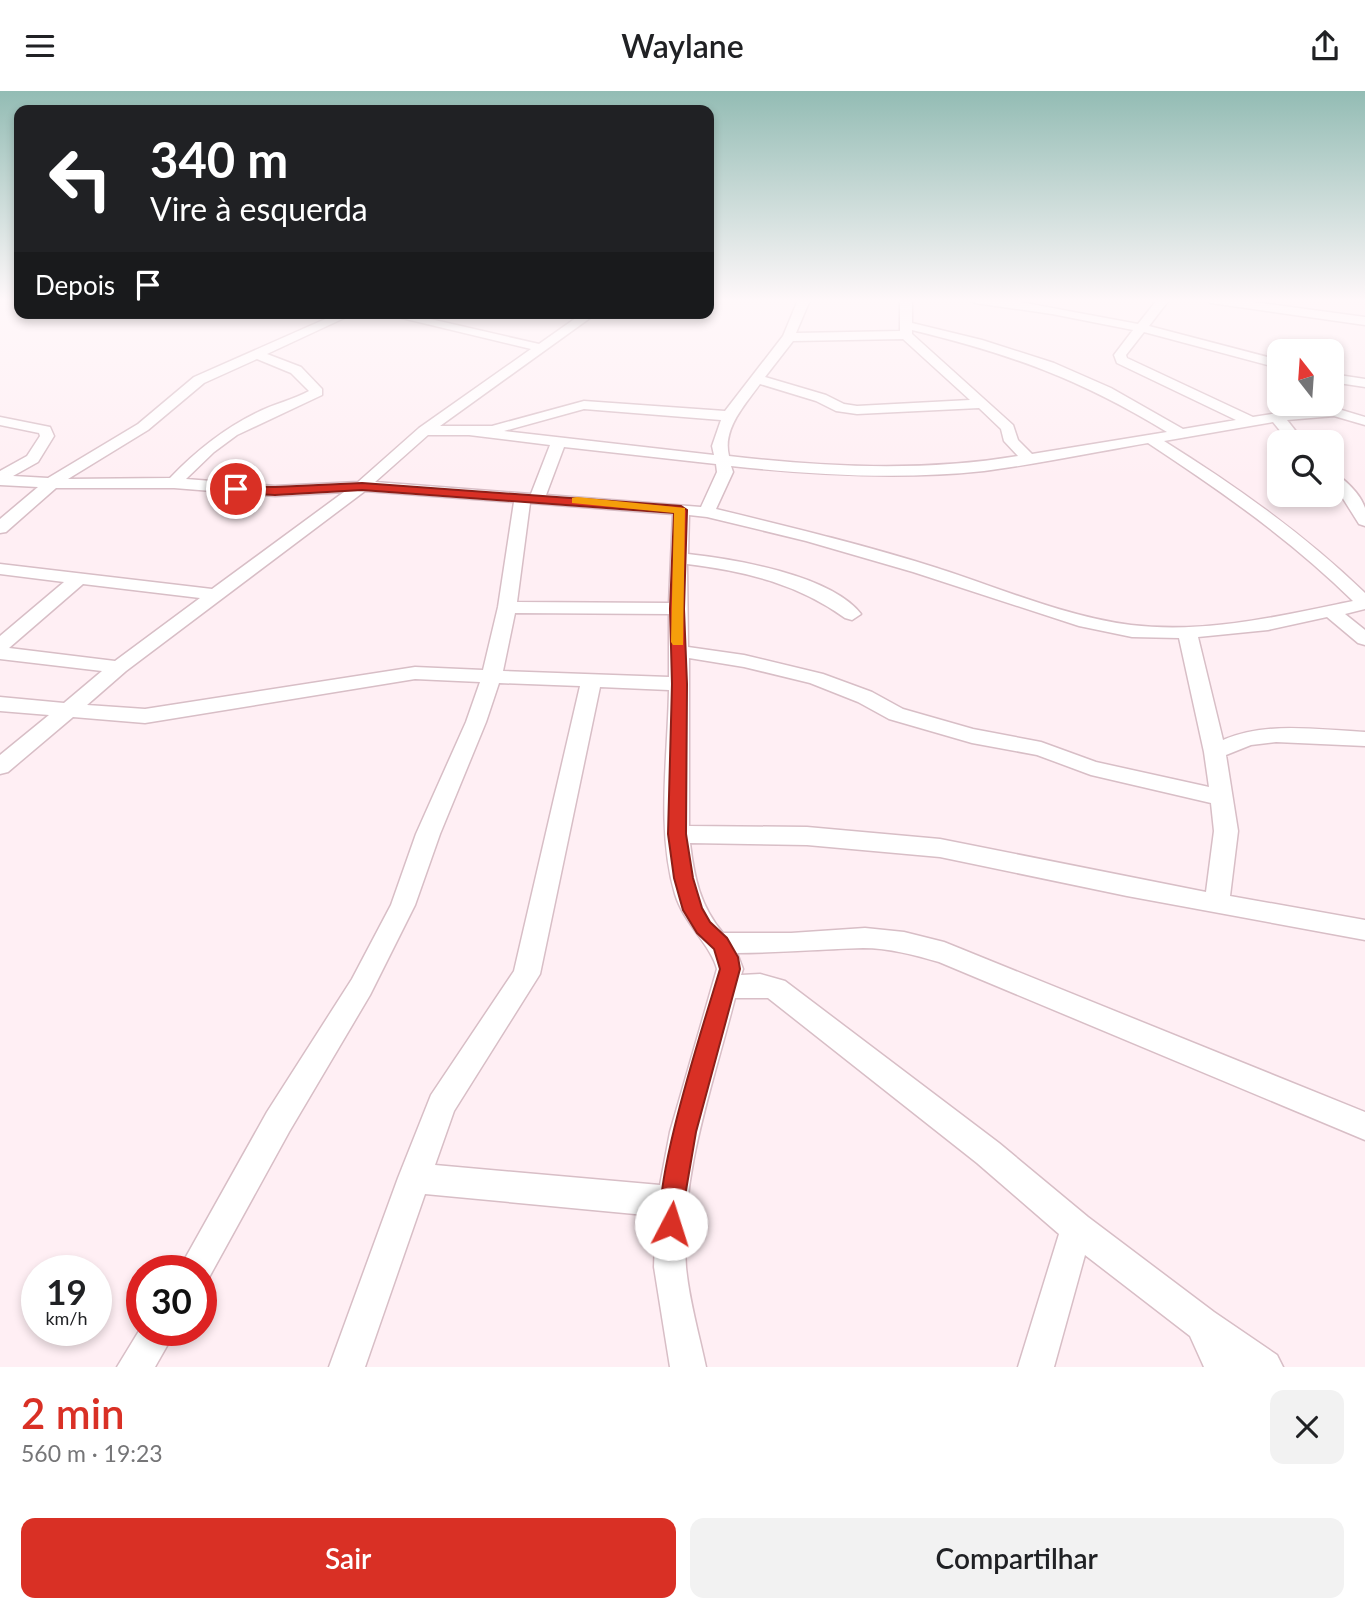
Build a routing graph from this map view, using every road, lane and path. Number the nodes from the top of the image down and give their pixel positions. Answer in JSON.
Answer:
{"nodes":[{"id":1,"x":243,"y":360,"type":"edge"},
{"id":2,"x":271,"y":360,"type":"edge"},
{"id":3,"x":526,"y":360,"type":"edge"},
{"id":4,"x":772,"y":360,"type":"edge"},
{"id":5,"x":936,"y":360,"type":"edge"},
{"id":6,"x":1027,"y":360,"type":"edge"},
{"id":7,"x":1122,"y":360,"type":"edge"},
{"id":8,"x":757,"y":379,"type":"junction"},
{"id":9,"x":1344,"y":380,"type":"edge"},
{"id":10,"x":1365,"y":383,"type":"edge"},
{"id":11,"x":981,"y":404,"type":"junction"},
{"id":12,"x":729,"y":416,"type":"junction"},
{"id":13,"x":1278,"y":419,"type":"junction"},
{"id":14,"x":0,"y":421,"type":"edge"},
{"id":15,"x":1365,"y":421,"type":"edge"},
{"id":16,"x":1253,"y":423,"type":"junction"},
{"id":17,"x":1287,"y":430,"type":"edge"},
{"id":18,"x":424,"y":431,"type":"junction"},
{"id":19,"x":474,"y":432,"type":"junction"},
{"id":20,"x":1183,"y":435,"type":"junction"},
{"id":21,"x":1153,"y":440,"type":"junction"},
{"id":22,"x":558,"y":443,"type":"junction"},
{"id":23,"x":1029,"y":459,"type":"junction"},
{"id":24,"x":724,"y":460,"type":"junction"},
{"id":25,"x":0,"y":479,"type":"edge"},
{"id":26,"x":54,"y":481,"type":"junction"},
{"id":27,"x":174,"y":483,"type":"junction"},
{"id":28,"x":362,"y":486,"type":"junction"},
{"id":29,"x":1344,"y":489,"type":"edge"},
{"id":30,"x":530,"y":497,"type":"junction"},
{"id":31,"x":681,"y":510,"type":"junction"},
{"id":32,"x":707,"y":512,"type":"junction"},
{"id":33,"x":1365,"y":521,"type":"edge"},
{"id":34,"x":0,"y":528,"type":"edge"},
{"id":35,"x":678,"y":558,"type":"junction"},
{"id":36,"x":0,"y":569,"type":"edge"},
{"id":37,"x":77,"y":580,"type":"junction"},
{"id":38,"x":217,"y":595,"type":"junction"},
{"id":39,"x":1365,"y":604,"type":"edge"},
{"id":40,"x":507,"y":607,"type":"junction"},
{"id":41,"x":677,"y":609,"type":"junction"},
{"id":42,"x":1332,"y":612,"type":"junction"},
{"id":43,"x":852,"y":614,"type":"dead end"},
{"id":44,"x":1187,"y":633,"type":"junction"},
{"id":45,"x":1365,"y":639,"type":"edge"},
{"id":46,"x":0,"y":646,"type":"edge"},
{"id":47,"x":498,"y":647,"type":"junction"},
{"id":48,"x":678,"y":651,"type":"junction"},
{"id":49,"x":0,"y":653,"type":"edge"},
{"id":50,"x":119,"y":667,"type":"junction"},
{"id":51,"x":447,"y":673,"type":"junction"},
{"id":52,"x":492,"y":675,"type":"junction"},
{"id":53,"x":591,"y":682,"type":"junction"},
{"id":54,"x":680,"y":684,"type":"junction"},
{"id":55,"x":0,"y":704,"type":"edge"},
{"id":56,"x":69,"y":708,"type":"junction"},
{"id":57,"x":1209,"y":723,"type":"junction"},
{"id":58,"x":1247,"y":738,"type":"junction"},
{"id":59,"x":1365,"y":739,"type":"edge"},
{"id":60,"x":1215,"y":752,"type":"junction"},
{"id":61,"x":0,"y":767,"type":"edge"},
{"id":62,"x":1220,"y":797,"type":"junction"},
{"id":63,"x":677,"y":834,"type":"junction"},
{"id":64,"x":1217,"y":903,"type":"junction"},
{"id":65,"x":1365,"y":930,"type":"edge"},
{"id":66,"x":720,"y":943,"type":"junction"},
{"id":67,"x":725,"y":988,"type":"junction"},
{"id":68,"x":1365,"y":1126,"type":"edge"},
{"id":69,"x":414,"y":1178,"type":"junction"},
{"id":70,"x":672,"y":1202,"type":"junction"},
{"id":71,"x":1077,"y":1228,"type":"junction"},
{"id":72,"x":203,"y":1255,"type":"edge"},
{"id":73,"x":1202,"y":1324,"type":"junction"},
{"id":74,"x":149,"y":1346,"type":"edge"},
{"id":75,"x":135,"y":1367,"type":"edge"},
{"id":76,"x":347,"y":1367,"type":"edge"},
{"id":77,"x":688,"y":1367,"type":"edge"},
{"id":78,"x":1036,"y":1367,"type":"edge"},
{"id":79,"x":1222,"y":1367,"type":"edge"},
{"id":80,"x":1265,"y":1367,"type":"edge"}],
"edges":[{"from":1,"to":26,"type":"street"},
{"from":2,"to":27,"type":"street"},
{"from":3,"to":18,"type":"street"},
{"from":4,"to":8,"type":"street"},
{"from":5,"to":11,"type":"street"},
{"from":6,"to":20,"type":"street"},
{"from":7,"to":16,"type":"street"},
{"from":8,"to":11,"type":"street"},
{"from":8,"to":12,"type":"street"},
{"from":9,"to":10,"type":"street"},
{"from":11,"to":23,"type":"street"},
{"from":12,"to":19,"type":"street"},
{"from":12,"to":24,"type":"street"},
{"from":13,"to":15,"type":"street"},
{"from":13,"to":16,"type":"street"},
{"from":13,"to":17,"type":"street"},
{"from":14,"to":25,"type":"street"},
{"from":16,"to":20,"type":"street"},
{"from":18,"to":19,"type":"street"},
{"from":18,"to":28,"type":"street"},
{"from":19,"to":22,"type":"street"},
{"from":20,"to":21,"type":"street"},
{"from":21,"to":23,"type":"street"},
{"from":21,"to":39,"type":"street"},
{"from":22,"to":24,"type":"street"},
{"from":22,"to":30,"type":"street"},
{"from":23,"to":24,"type":"street"},
{"from":24,"to":32,"type":"street"},
{"from":25,"to":26,"type":"street"},
{"from":26,"to":27,"type":"street"},
{"from":26,"to":34,"type":"street"},
{"from":27,"to":28,"type":"street"},
{"from":28,"to":30,"type":"street"},
{"from":28,"to":38,"type":"street"},
{"from":29,"to":33,"type":"street"},
{"from":30,"to":31,"type":"street"},
{"from":30,"to":40,"type":"street"},
{"from":31,"to":32,"type":"street"},
{"from":31,"to":35,"type":"street"},
{"from":32,"to":44,"type":"street"},
{"from":35,"to":41,"type":"street"},
{"from":35,"to":43,"type":"street"},
{"from":36,"to":37,"type":"street"},
{"from":37,"to":38,"type":"street"},
{"from":37,"to":46,"type":"street"},
{"from":38,"to":50,"type":"street"},
{"from":39,"to":42,"type":"street"},
{"from":40,"to":41,"type":"street"},
{"from":40,"to":47,"type":"street"},
{"from":41,"to":48,"type":"street"},
{"from":42,"to":44,"type":"street"},
{"from":42,"to":45,"type":"street"},
{"from":44,"to":57,"type":"street"},
{"from":47,"to":51,"type":"street"},
{"from":47,"to":52,"type":"street"},
{"from":48,"to":54,"type":"street"},
{"from":48,"to":62,"type":"street"},
{"from":49,"to":50,"type":"street"},
{"from":50,"to":56,"type":"street"},
{"from":51,"to":52,"type":"street"},
{"from":51,"to":56,"type":"street"},
{"from":52,"to":53,"type":"street"},
{"from":52,"to":72,"type":"street"},
{"from":53,"to":54,"type":"street"},
{"from":53,"to":69,"type":"street"},
{"from":54,"to":63,"type":"street"},
{"from":55,"to":56,"type":"street"},
{"from":56,"to":61,"type":"street"},
{"from":57,"to":58,"type":"street"},
{"from":57,"to":60,"type":"street"},
{"from":58,"to":59,"type":"street"},
{"from":58,"to":60,"type":"street"},
{"from":60,"to":62,"type":"street"},
{"from":62,"to":64,"type":"street"},
{"from":63,"to":64,"type":"street"},
{"from":63,"to":66,"type":"street"},
{"from":64,"to":65,"type":"street"},
{"from":66,"to":67,"type":"street"},
{"from":66,"to":68,"type":"street"},
{"from":67,"to":70,"type":"street"},
{"from":67,"to":71,"type":"street"},
{"from":69,"to":70,"type":"street"},
{"from":69,"to":76,"type":"street"},
{"from":70,"to":77,"type":"street"},
{"from":71,"to":73,"type":"street"},
{"from":71,"to":78,"type":"street"},
{"from":73,"to":79,"type":"street"},
{"from":73,"to":80,"type":"street"},
{"from":74,"to":75,"type":"street"}]}
